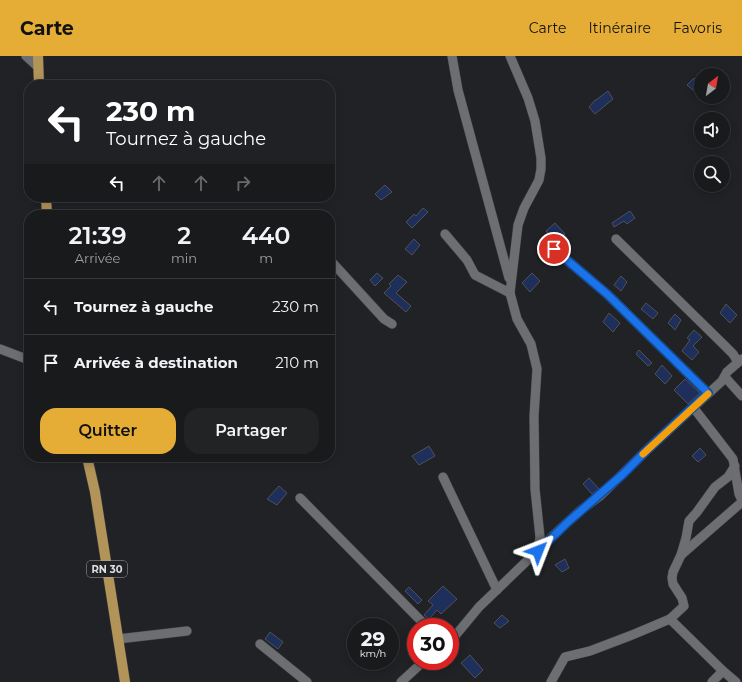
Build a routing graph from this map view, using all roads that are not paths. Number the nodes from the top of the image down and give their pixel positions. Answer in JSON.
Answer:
{"nodes":[{"id":1,"x":26,"y":56,"type":"edge"},
{"id":2,"x":38,"y":56,"type":"edge"},
{"id":3,"x":452,"y":56,"type":"edge"},
{"id":4,"x":510,"y":56,"type":"edge"},
{"id":5,"x":38,"y":67,"type":"junction"},
{"id":6,"x":39,"y":80,"type":"edge"},
{"id":7,"x":445,"y":234,"type":"dead end"},
{"id":8,"x":616,"y":239,"type":"dead end"},
{"id":9,"x":554,"y":249,"type":"dead end"},
{"id":10,"x":335,"y":265,"type":"edge"},
{"id":11,"x":511,"y":283,"type":"junction"},
{"id":12,"x":510,"y":293,"type":"junction"},
{"id":13,"x":392,"y":324,"type":"dead end"},
{"id":14,"x":0,"y":349,"type":"edge"},
{"id":15,"x":24,"y":358,"type":"edge"},
{"id":16,"x":740,"y":361,"type":"edge"},
{"id":17,"x":725,"y":377,"type":"junction"},
{"id":18,"x":708,"y":393,"type":"junction"},
{"id":19,"x":742,"y":396,"type":"edge"},
{"id":20,"x":693,"y":407,"type":"junction"},
{"id":21,"x":88,"y":462,"type":"edge"},
{"id":22,"x":735,"y":466,"type":"junction"},
{"id":23,"x":443,"y":478,"type":"dead end"},
{"id":24,"x":300,"y":498,"type":"dead end"},
{"id":25,"x":742,"y":501,"type":"edge"},
{"id":26,"x":538,"y":551,"type":"junction"},
{"id":27,"x":681,"y":555,"type":"junction"},
{"id":28,"x":497,"y":590,"type":"junction"},
{"id":29,"x":418,"y":618,"type":"edge"},
{"id":30,"x":670,"y":619,"type":"junction"},
{"id":31,"x":187,"y":631,"type":"dead end"},
{"id":32,"x":459,"y":631,"type":"edge"},
{"id":33,"x":118,"y":639,"type":"junction"},
{"id":34,"x":260,"y":644,"type":"dead end"},
{"id":35,"x":414,"y":670,"type":"edge"},
{"id":36,"x":723,"y":671,"type":"junction"},
{"id":37,"x":125,"y":682,"type":"edge"},
{"id":38,"x":307,"y":682,"type":"edge"},
{"id":39,"x":401,"y":682,"type":"edge"},
{"id":40,"x":551,"y":682,"type":"edge"},
{"id":41,"x":712,"y":682,"type":"edge"},
{"id":42,"x":736,"y":682,"type":"edge"}],
"edges":[{"from":1,"to":5,"type":"street"},
{"from":2,"to":5,"type":"main road"},
{"from":3,"to":11,"type":"street"},
{"from":4,"to":11,"type":"street"},
{"from":5,"to":6,"type":"main road"},
{"from":7,"to":12,"type":"street"},
{"from":8,"to":16,"type":"street"},
{"from":9,"to":18,"type":"street"},
{"from":10,"to":13,"type":"street"},
{"from":11,"to":12,"type":"street"},
{"from":12,"to":26,"type":"street"},
{"from":14,"to":15,"type":"street"},
{"from":16,"to":17,"type":"street"},
{"from":17,"to":18,"type":"street"},
{"from":17,"to":19,"type":"street"},
{"from":18,"to":20,"type":"street"},
{"from":20,"to":22,"type":"street"},
{"from":20,"to":26,"type":"street"},
{"from":21,"to":33,"type":"main road","number":"RN 30"},
{"from":22,"to":25,"type":"street"},
{"from":22,"to":27,"type":"street"},
{"from":23,"to":28,"type":"street"},
{"from":24,"to":29,"type":"street"},
{"from":25,"to":27,"type":"street"},
{"from":26,"to":28,"type":"street"},
{"from":27,"to":30,"type":"street"},
{"from":28,"to":32,"type":"street"},
{"from":30,"to":36,"type":"street"},
{"from":30,"to":40,"type":"street"},
{"from":31,"to":33,"type":"street"},
{"from":33,"to":37,"type":"main road","number":"RN 30"},
{"from":34,"to":38,"type":"street"},
{"from":35,"to":39,"type":"street"},
{"from":36,"to":41,"type":"street"},
{"from":36,"to":42,"type":"street"}]}
